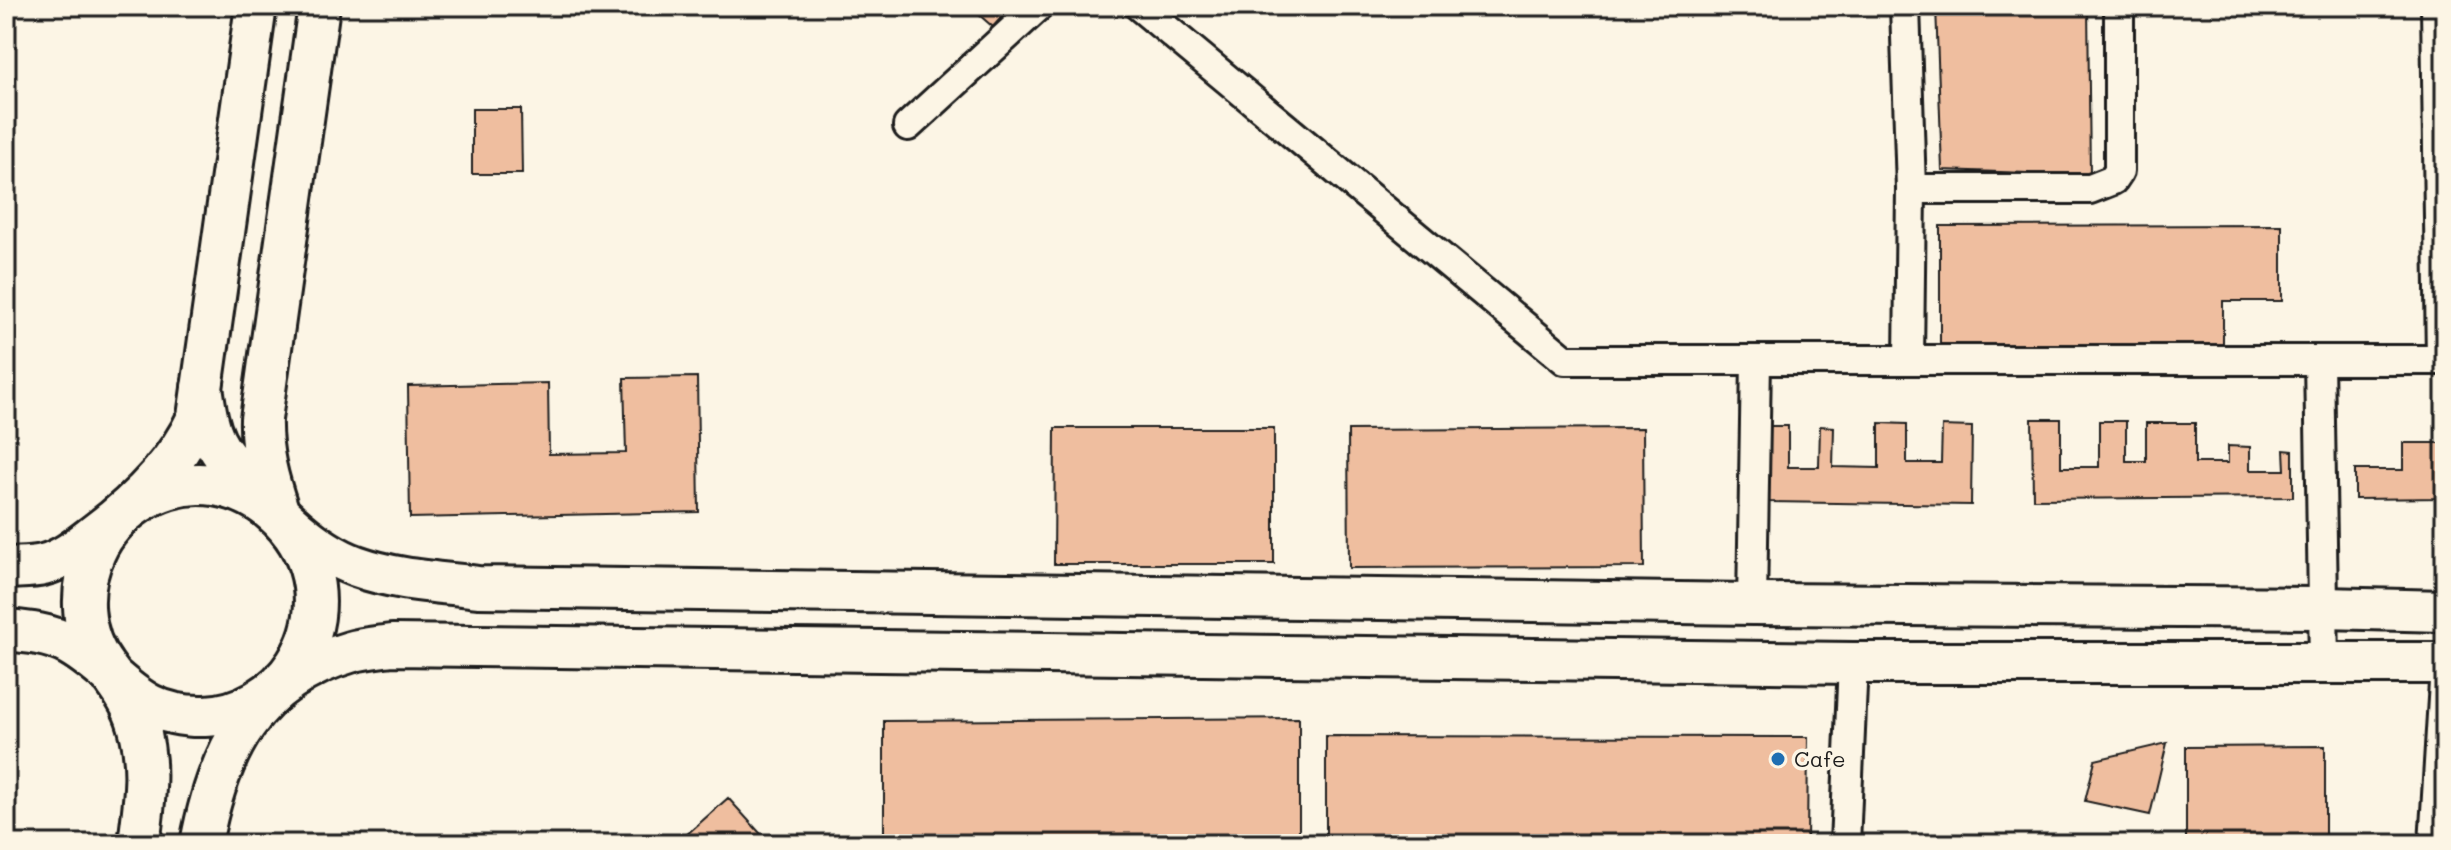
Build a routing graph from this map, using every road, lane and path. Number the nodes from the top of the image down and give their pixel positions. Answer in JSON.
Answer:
{"nodes":[{"id":1,"x":256,"y":6,"type":"edge"},
{"id":2,"x":319,"y":6,"type":"edge"},
{"id":3,"x":1039,"y":6,"type":"edge"},
{"id":4,"x":1139,"y":6,"type":"edge"},
{"id":5,"x":1905,"y":6,"type":"edge"},
{"id":6,"x":2119,"y":6,"type":"edge"},
{"id":7,"x":2436,"y":6,"type":"edge"},
{"id":8,"x":908,"y":126,"type":"dead end"},
{"id":9,"x":1911,"y":189,"type":"junction"},
{"id":10,"x":1756,"y":360,"type":"junction"},
{"id":11,"x":1909,"y":360,"type":"junction"},
{"id":12,"x":2319,"y":360,"type":"junction"},
{"id":13,"x":2443,"y":360,"type":"edge"},
{"id":14,"x":202,"y":387,"type":"junction"},
{"id":15,"x":125,"y":512,"type":"junction"},
{"id":16,"x":281,"y":518,"type":"junction"},
{"id":17,"x":6,"y":568,"type":"edge"},
{"id":18,"x":1320,"y":598,"type":"junction"},
{"id":19,"x":1752,"y":604,"type":"junction"},
{"id":20,"x":2324,"y":608,"type":"junction"},
{"id":21,"x":2445,"y":611,"type":"edge"},
{"id":22,"x":6,"y":630,"type":"edge"},
{"id":23,"x":1321,"y":656,"type":"junction"},
{"id":24,"x":1853,"y":663,"type":"junction"},
{"id":25,"x":2324,"y":664,"type":"junction"},
{"id":26,"x":2445,"y":665,"type":"edge"},
{"id":27,"x":118,"y":684,"type":"junction"},
{"id":28,"x":274,"y":690,"type":"junction"},
{"id":29,"x":139,"y":844,"type":"edge"},
{"id":30,"x":201,"y":844,"type":"edge"},
{"id":31,"x":1845,"y":844,"type":"edge"},
{"id":32,"x":2434,"y":844,"type":"edge"}],
"edges":[{"from":1,"to":14,"type":"street"},
{"from":2,"to":16,"type":"street"},
{"from":3,"to":8,"type":"street"},
{"from":4,"to":10,"type":"street"},
{"from":5,"to":9,"type":"street"},
{"from":6,"to":9,"type":"street"},
{"from":7,"to":13,"type":"street"},
{"from":9,"to":11,"type":"street"},
{"from":10,"to":11,"type":"street"},
{"from":10,"to":19,"type":"street"},
{"from":11,"to":12,"type":"street"},
{"from":12,"to":13,"type":"street"},
{"from":12,"to":20,"type":"street"},
{"from":14,"to":15,"type":"street"},
{"from":14,"to":16,"type":"street"},
{"from":15,"to":16,"type":"street"},
{"from":15,"to":17,"type":"street"},
{"from":15,"to":27,"type":"street"},
{"from":16,"to":18,"type":"street"},
{"from":16,"to":28,"type":"street"},
{"from":18,"to":19,"type":"street"},
{"from":18,"to":23,"type":"street"},
{"from":19,"to":20,"type":"street"},
{"from":20,"to":21,"type":"street"},
{"from":20,"to":25,"type":"street"},
{"from":22,"to":27,"type":"street"},
{"from":23,"to":24,"type":"street"},
{"from":23,"to":28,"type":"street"},
{"from":24,"to":25,"type":"street"},
{"from":24,"to":31,"type":"street"},
{"from":25,"to":26,"type":"street"},
{"from":26,"to":32,"type":"street"},
{"from":27,"to":28,"type":"street"},
{"from":27,"to":29,"type":"street"},
{"from":28,"to":30,"type":"street"}]}
